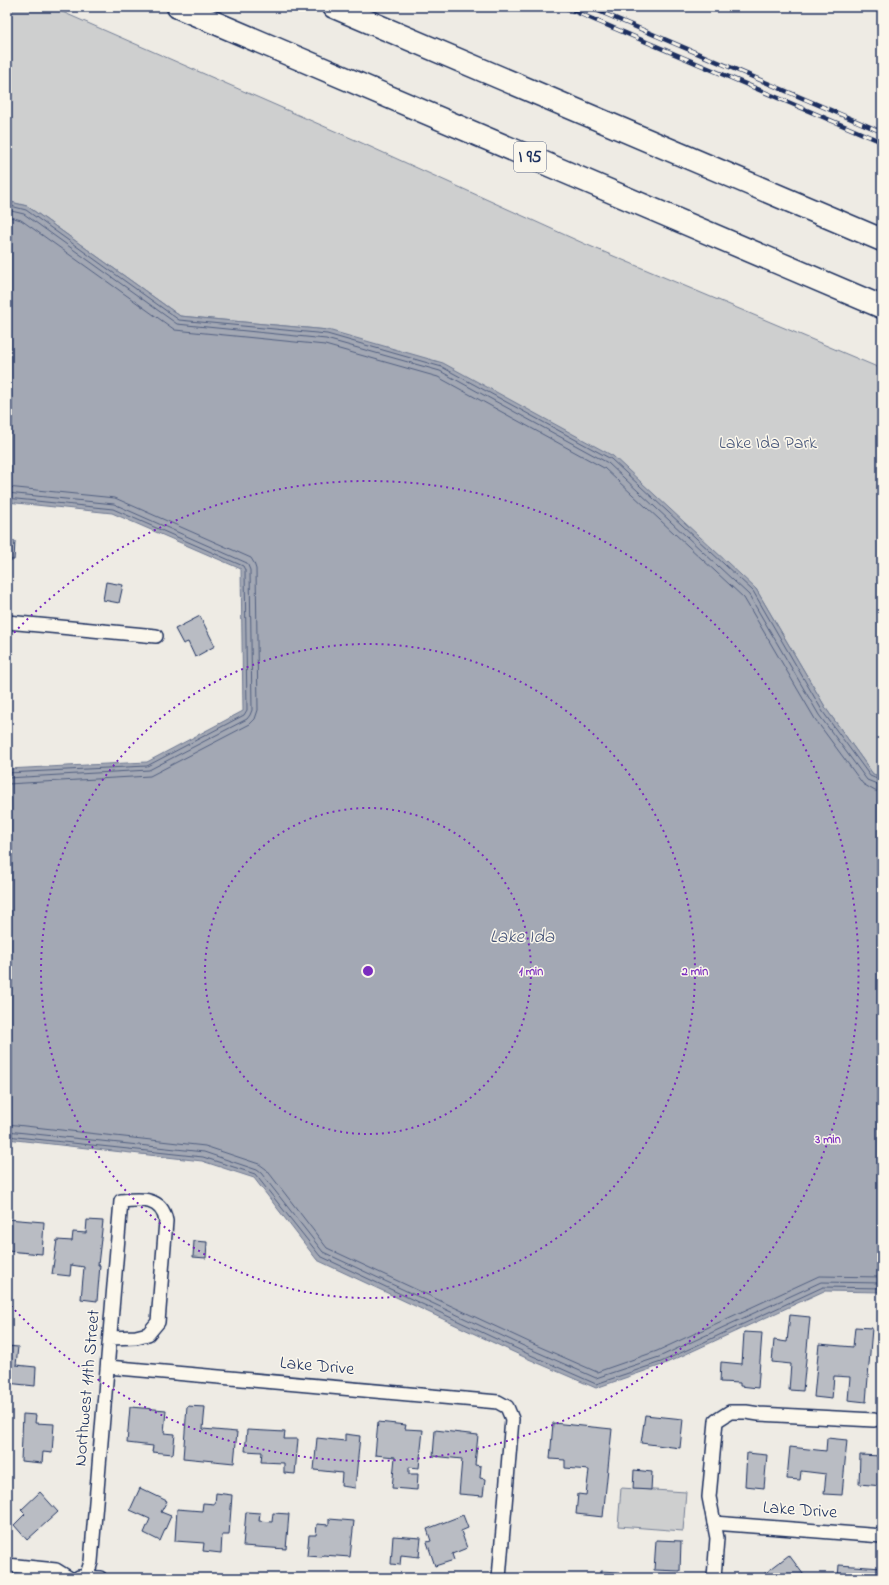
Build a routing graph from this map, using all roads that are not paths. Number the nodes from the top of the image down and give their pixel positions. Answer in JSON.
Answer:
{"nodes":[{"id":1,"x":178,"y":7,"type":"edge"},
{"id":2,"x":334,"y":7,"type":"edge"},
{"id":3,"x":882,"y":240,"type":"edge"},
{"id":4,"x":882,"y":307,"type":"edge"},
{"id":5,"x":7,"y":622,"type":"edge"},
{"id":6,"x":156,"y":636,"type":"dead end"},
{"id":7,"x":110,"y":1338,"type":"junction"},
{"id":8,"x":108,"y":1367,"type":"junction"},
{"id":9,"x":874,"y":1420,"type":"dead end"},
{"id":10,"x":714,"y":1523,"type":"junction"},
{"id":11,"x":882,"y":1536,"type":"edge"},
{"id":12,"x":7,"y":1565,"type":"edge"},
{"id":13,"x":69,"y":1578,"type":"edge"},
{"id":14,"x":82,"y":1578,"type":"edge"},
{"id":15,"x":100,"y":1578,"type":"edge"},
{"id":16,"x":499,"y":1578,"type":"edge"},
{"id":17,"x":714,"y":1578,"type":"edge"}],
"edges":[{"from":1,"to":4,"type":"highway","number":"I 95"},
{"from":2,"to":3,"type":"highway"},
{"from":5,"to":6,"type":"street"},
{"from":7,"to":7,"type":"street","name":"Northwest 11th Street"},
{"from":7,"to":8,"type":"street","name":"Northwest 11th Street"},
{"from":8,"to":14,"type":"street","name":"Northwest 11th Street"},
{"from":8,"to":16,"type":"street","name":"Lake Drive"},
{"from":9,"to":10,"type":"street"},
{"from":10,"to":11,"type":"street","name":"Lake Drive"},
{"from":10,"to":17,"type":"street"},
{"from":12,"to":13,"type":"street"},
{"from":14,"to":15,"type":"street"}]}
